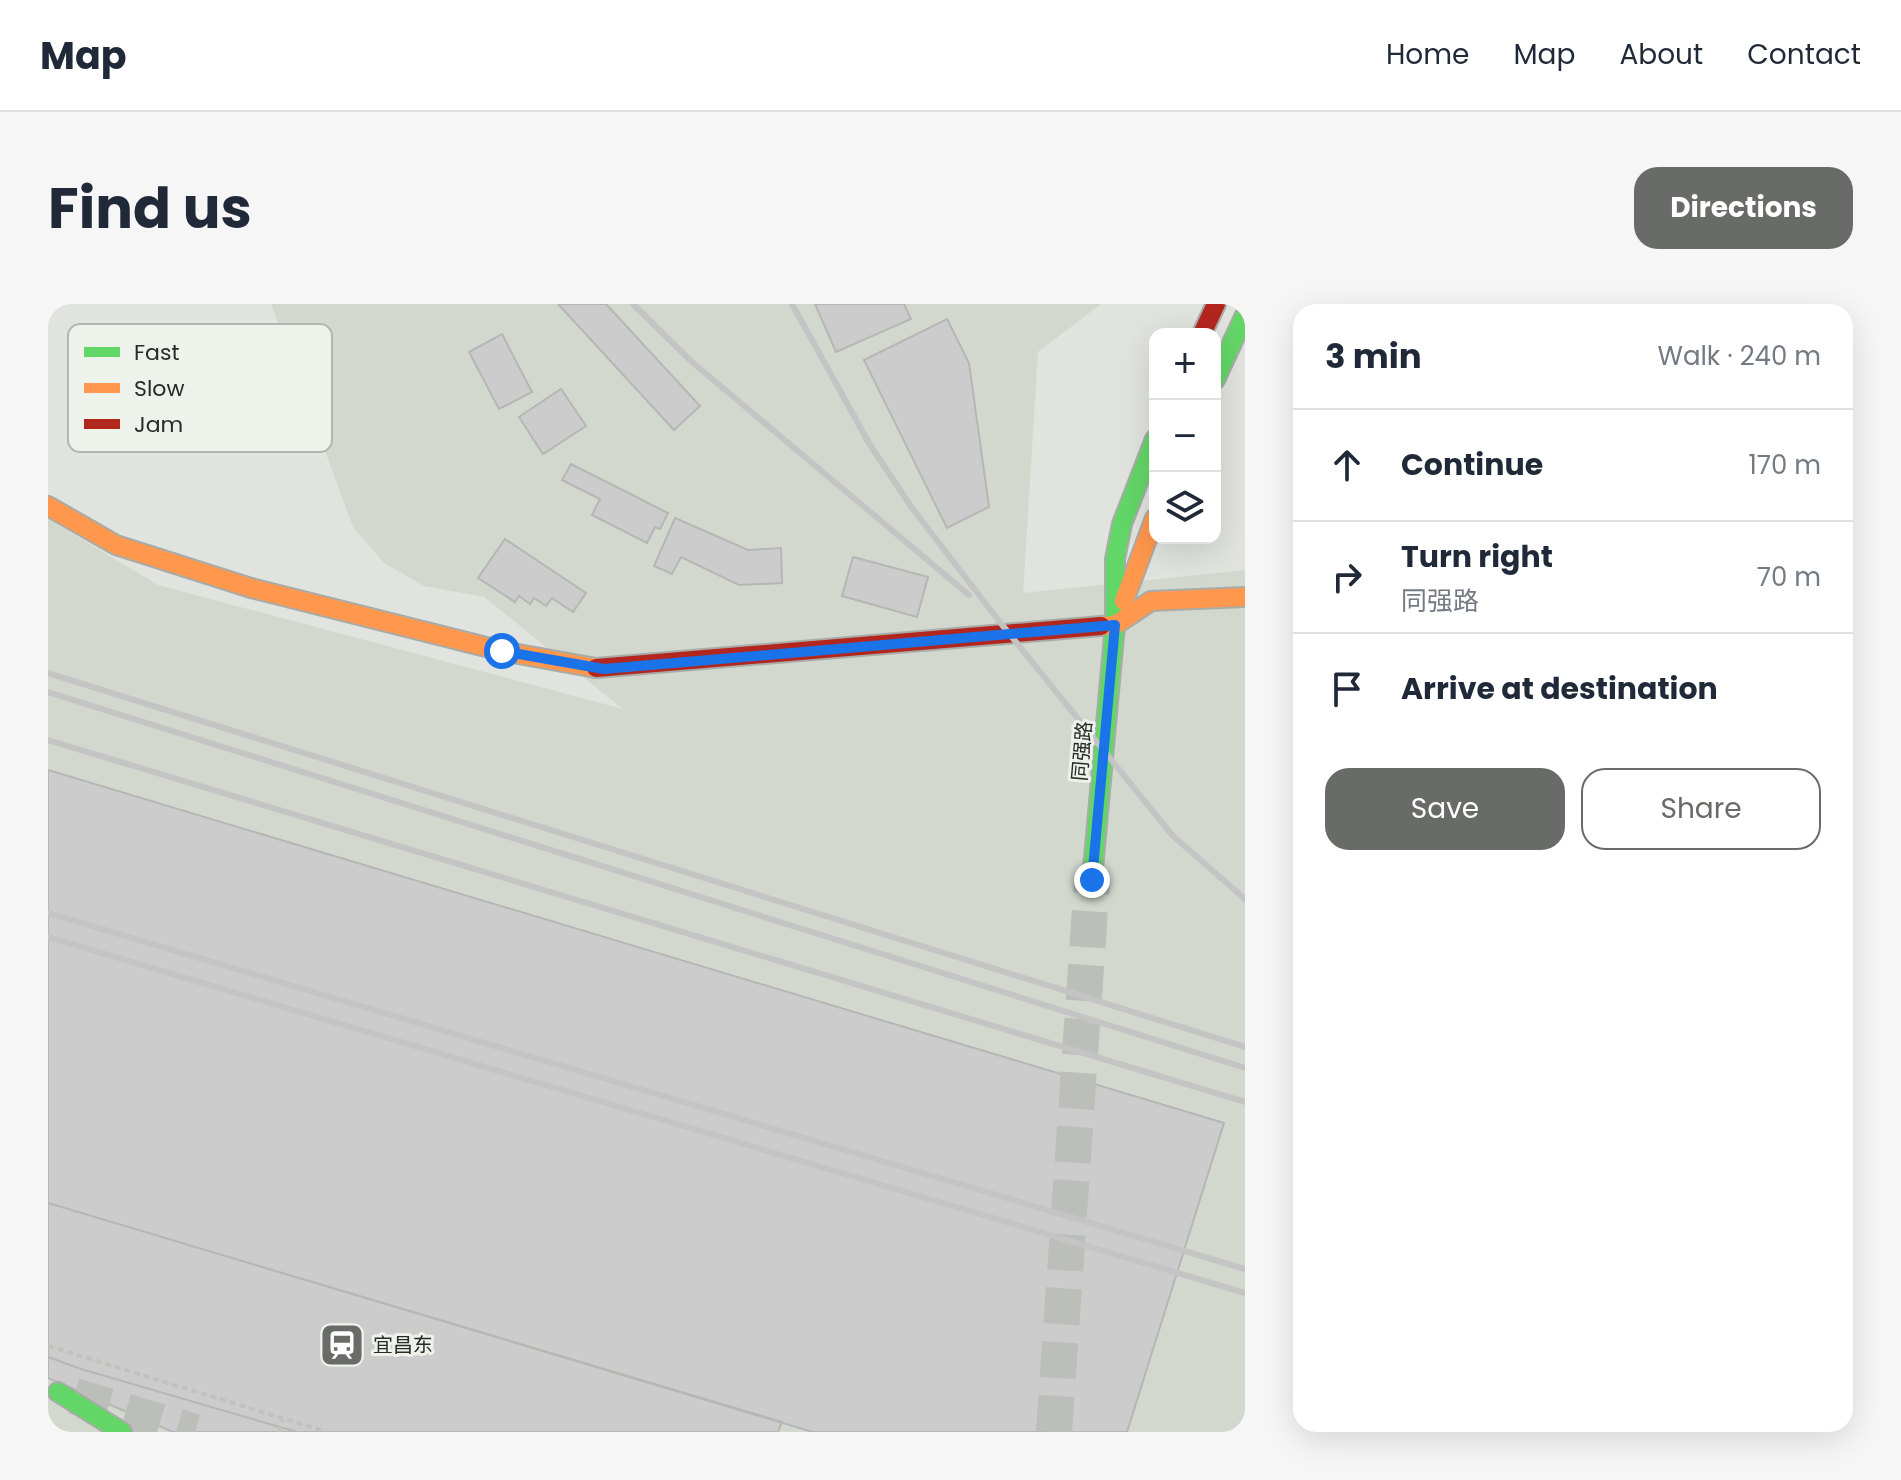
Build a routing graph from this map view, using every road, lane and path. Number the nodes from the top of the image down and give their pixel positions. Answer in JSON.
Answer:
{"nodes":[{"id":1,"x":1216,"y":304,"type":"edge"},
{"id":2,"x":1245,"y":315,"type":"edge"},
{"id":3,"x":1205,"y":328,"type":"edge"},
{"id":4,"x":1221,"y":367,"type":"edge"},
{"id":5,"x":1149,"y":454,"type":"edge"},
{"id":6,"x":48,"y":506,"type":"edge"},
{"id":7,"x":1149,"y":534,"type":"edge"},
{"id":8,"x":1245,"y":597,"type":"edge"},
{"id":9,"x":1115,"y":625,"type":"junction"},
{"id":10,"x":1092,"y":880,"type":"tunnel mouth"},
{"id":11,"x":48,"y":1346,"type":"edge"},
{"id":12,"x":58,"y":1392,"type":"dead end"},
{"id":13,"x":283,"y":1419,"type":"junction"},
{"id":14,"x":122,"y":1432,"type":"edge"},
{"id":15,"x":279,"y":1432,"type":"edge"},
{"id":16,"x":327,"y":1432,"type":"edge"}],
"edges":[{"from":1,"to":3,"type":"street"},
{"from":2,"to":4,"type":"street"},
{"from":5,"to":9,"type":"street","name":"同强路"},
{"from":6,"to":9,"type":"street"},
{"from":7,"to":9,"type":"street","name":"同强路"},
{"from":8,"to":9,"type":"street"},
{"from":9,"to":10,"type":"street","name":"同强路"},
{"from":11,"to":13,"type":"path"},
{"from":12,"to":14,"type":"street"},
{"from":13,"to":15,"type":"path"},
{"from":13,"to":16,"type":"path"}]}
